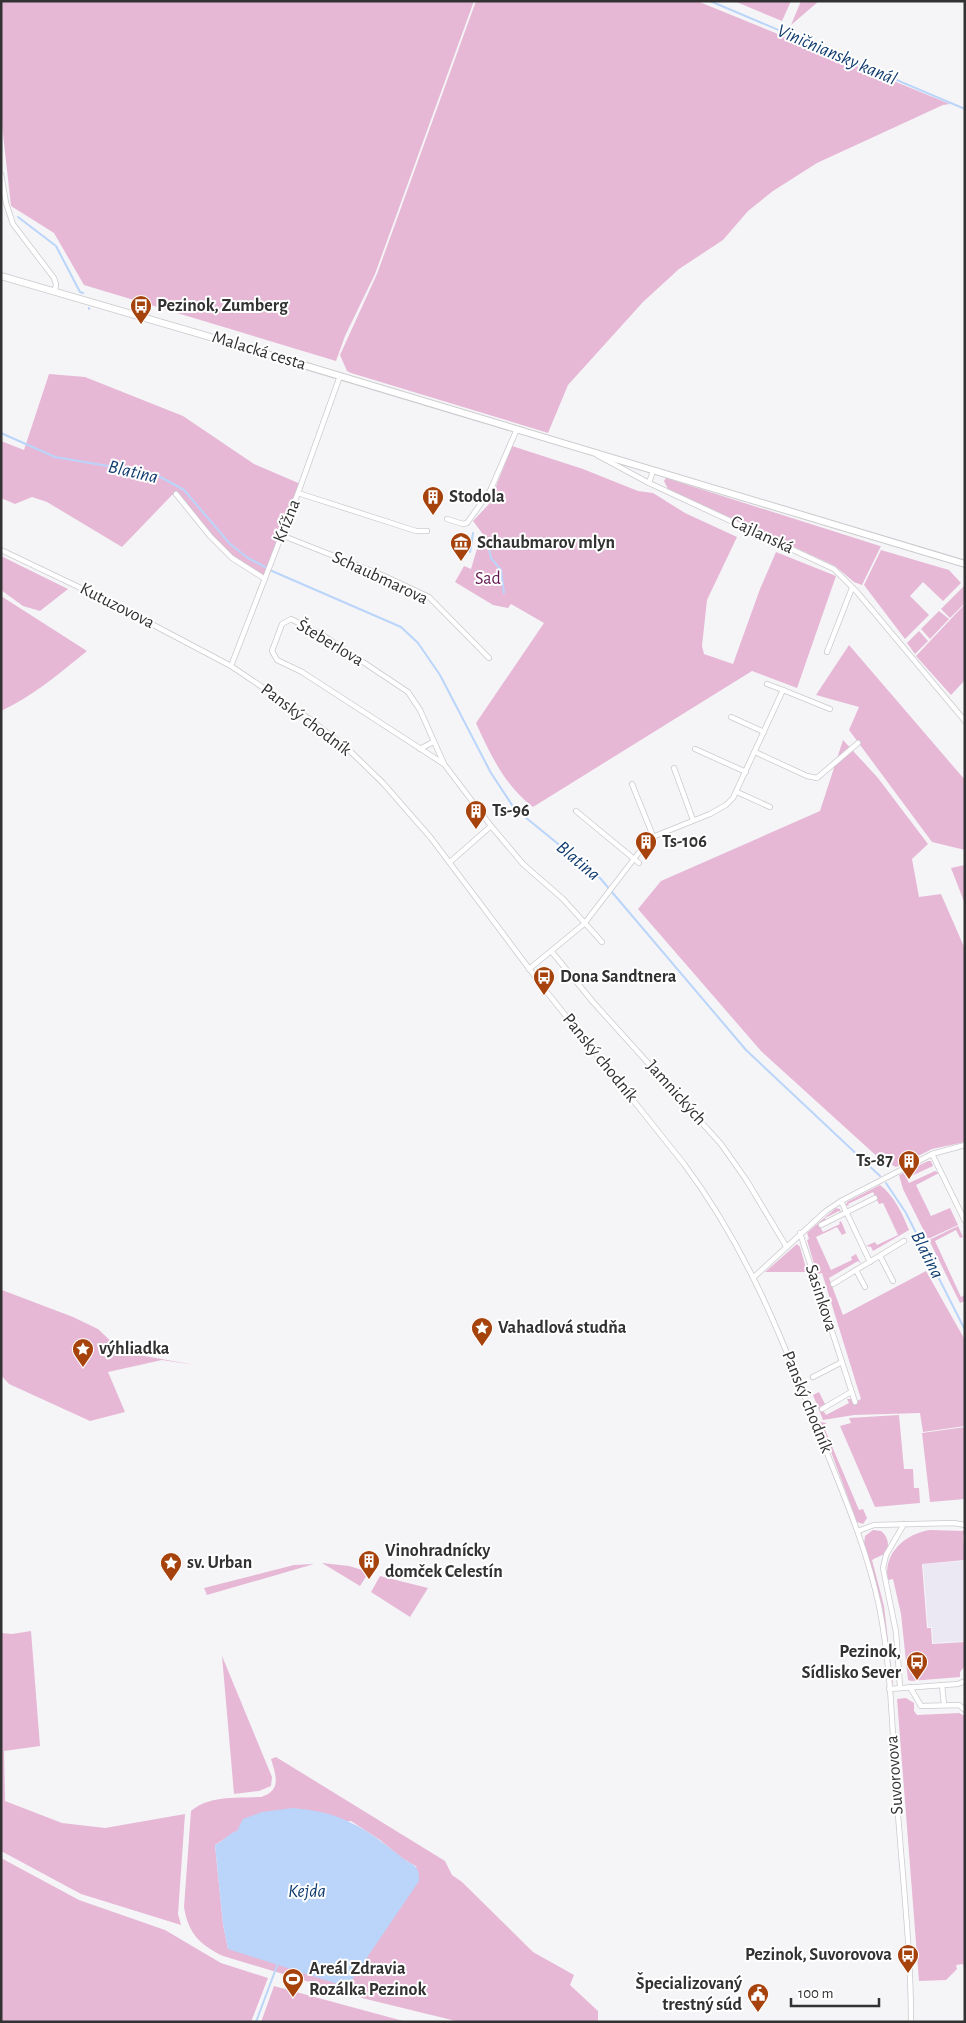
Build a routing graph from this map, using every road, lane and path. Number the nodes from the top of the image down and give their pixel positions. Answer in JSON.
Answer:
{"nodes":[{"id":1,"x":1,"y":174,"type":"edge"},
{"id":2,"x":1,"y":276,"type":"edge"},
{"id":3,"x":55,"y":291,"type":"junction"},
{"id":4,"x":340,"y":376,"type":"junction"},
{"id":5,"x":517,"y":429,"type":"junction"},
{"id":6,"x":594,"y":453,"type":"junction"},
{"id":7,"x":653,"y":471,"type":"junction"},
{"id":8,"x":649,"y":483,"type":"junction"},
{"id":9,"x":298,"y":493,"type":"junction"},
{"id":10,"x":176,"y":494,"type":"dead end"},
{"id":11,"x":447,"y":518,"type":"dead end"},
{"id":12,"x":427,"y":531,"type":"dead end"},
{"id":13,"x":281,"y":535,"type":"junction"},
{"id":14,"x":1,"y":550,"type":"edge"},
{"id":15,"x":965,"y":564,"type":"edge"},
{"id":16,"x":265,"y":578,"type":"junction"},
{"id":17,"x":852,"y":588,"type":"junction"},
{"id":18,"x":827,"y":652,"type":"dead end"},
{"id":19,"x":489,"y":658,"type":"dead end"},
{"id":20,"x":231,"y":666,"type":"junction"},
{"id":21,"x":767,"y":684,"type":"dead end"},
{"id":22,"x":783,"y":690,"type":"junction"},
{"id":23,"x":830,"y":709,"type":"dead end"},
{"id":24,"x":731,"y":717,"type":"dead end"},
{"id":25,"x":965,"y":722,"type":"edge"},
{"id":26,"x":764,"y":732,"type":"junction"},
{"id":27,"x":433,"y":742,"type":"junction"},
{"id":28,"x":858,"y":743,"type":"dead end"},
{"id":29,"x":420,"y":749,"type":"junction"},
{"id":30,"x":695,"y":749,"type":"dead end"},
{"id":31,"x":755,"y":752,"type":"junction"},
{"id":32,"x":444,"y":764,"type":"junction"},
{"id":33,"x":674,"y":768,"type":"dead end"},
{"id":34,"x":746,"y":772,"type":"junction"},
{"id":35,"x":632,"y":784,"type":"dead end"},
{"id":36,"x":737,"y":792,"type":"junction"},
{"id":37,"x":770,"y":807,"type":"dead end"},
{"id":38,"x":576,"y":811,"type":"dead end"},
{"id":39,"x":693,"y":820,"type":"junction"},
{"id":40,"x":490,"y":826,"type":"junction"},
{"id":41,"x":653,"y":836,"type":"junction"},
{"id":42,"x":634,"y":858,"type":"junction"},
{"id":43,"x":450,"y":862,"type":"junction"},
{"id":44,"x":639,"y":862,"type":"dead end"},
{"id":45,"x":584,"y":924,"type":"junction"},
{"id":46,"x":602,"y":942,"type":"dead end"},
{"id":47,"x":552,"y":952,"type":"junction"},
{"id":48,"x":529,"y":969,"type":"junction"},
{"id":49,"x":965,"y":1146,"type":"edge"},
{"id":50,"x":932,"y":1154,"type":"junction"},
{"id":51,"x":875,"y":1198,"type":"dead end"},
{"id":52,"x":841,"y":1201,"type":"junction"},
{"id":53,"x":846,"y":1212,"type":"junction"},
{"id":54,"x":965,"y":1221,"type":"edge"},
{"id":55,"x":821,"y":1225,"type":"dead end"},
{"id":56,"x":800,"y":1233,"type":"junction"},
{"id":57,"x":904,"y":1241,"type":"dead end"},
{"id":58,"x":786,"y":1246,"type":"junction"},
{"id":59,"x":880,"y":1256,"type":"junction"},
{"id":60,"x":870,"y":1262,"type":"junction"},
{"id":61,"x":856,"y":1270,"type":"junction"},
{"id":62,"x":754,"y":1276,"type":"junction"},
{"id":63,"x":893,"y":1281,"type":"dead end"},
{"id":64,"x":833,"y":1284,"type":"dead end"},
{"id":65,"x":865,"y":1287,"type":"dead end"},
{"id":66,"x":842,"y":1362,"type":"junction"},
{"id":67,"x":813,"y":1377,"type":"dead end"},
{"id":68,"x":851,"y":1392,"type":"junction"},
{"id":69,"x":855,"y":1402,"type":"dead end"},
{"id":70,"x":822,"y":1409,"type":"dead end"},
{"id":71,"x":904,"y":1524,"type":"junction"},
{"id":72,"x":965,"y":1525,"type":"edge"},
{"id":73,"x":858,"y":1531,"type":"junction"},
{"id":74,"x":965,"y":1681,"type":"edge"},
{"id":75,"x":942,"y":1685,"type":"junction"},
{"id":76,"x":900,"y":1687,"type":"junction"},
{"id":77,"x":910,"y":1687,"type":"junction"},
{"id":78,"x":889,"y":1689,"type":"junction"},
{"id":79,"x":944,"y":1705,"type":"junction"},
{"id":80,"x":965,"y":1710,"type":"edge"},
{"id":81,"x":910,"y":2022,"type":"edge"}],
"edges":[{"from":1,"to":3,"type":"street"},
{"from":2,"to":3,"type":"main road","name":"Malacká cesta"},
{"from":3,"to":4,"type":"main road","name":"Malacká cesta"},
{"from":4,"to":5,"type":"main road","name":"Malacká cesta"},
{"from":4,"to":9,"type":"street","name":"Krížna"},
{"from":5,"to":6,"type":"main road"},
{"from":5,"to":11,"type":"street"},
{"from":6,"to":7,"type":"main road"},
{"from":6,"to":8,"type":"street","name":"Cajlanská"},
{"from":7,"to":8,"type":"street"},
{"from":7,"to":15,"type":"main road"},
{"from":8,"to":17,"type":"street","name":"Cajlanská"},
{"from":9,"to":12,"type":"street"},
{"from":9,"to":13,"type":"street","name":"Krížna"},
{"from":10,"to":16,"type":"street"},
{"from":13,"to":16,"type":"street","name":"Krížna"},
{"from":13,"to":19,"type":"street","name":"Schaubmarova"},
{"from":14,"to":20,"type":"street","name":"Kutuzovova"},
{"from":16,"to":20,"type":"street","name":"Krížna"},
{"from":17,"to":18,"type":"street"},
{"from":17,"to":25,"type":"street","name":"Cajlanská"},
{"from":20,"to":43,"type":"street","name":"Panský chodník"},
{"from":21,"to":22,"type":"street"},
{"from":22,"to":23,"type":"street"},
{"from":22,"to":26,"type":"street"},
{"from":24,"to":26,"type":"street"},
{"from":26,"to":31,"type":"street"},
{"from":27,"to":29,"type":"street"},
{"from":27,"to":29,"type":"street","name":"Šteberlova"},
{"from":27,"to":32,"type":"street","name":"Šteberlova"},
{"from":28,"to":31,"type":"street"},
{"from":29,"to":32,"type":"street","name":"Šteberlova"},
{"from":30,"to":34,"type":"street"},
{"from":31,"to":34,"type":"street"},
{"from":32,"to":40,"type":"street","name":"Šteberlova"},
{"from":33,"to":39,"type":"street"},
{"from":34,"to":36,"type":"street"},
{"from":35,"to":41,"type":"street"},
{"from":36,"to":37,"type":"street"},
{"from":36,"to":39,"type":"street"},
{"from":38,"to":42,"type":"street"},
{"from":39,"to":41,"type":"street"},
{"from":40,"to":43,"type":"street"},
{"from":40,"to":45,"type":"street","name":"Šteberlova"},
{"from":41,"to":42,"type":"street"},
{"from":42,"to":44,"type":"street"},
{"from":42,"to":45,"type":"street"},
{"from":43,"to":48,"type":"street","name":"Panský chodník"},
{"from":45,"to":46,"type":"street","name":"Šteberlova"},
{"from":45,"to":47,"type":"street"},
{"from":47,"to":48,"type":"street"},
{"from":47,"to":58,"type":"street","name":"Jamnických"},
{"from":48,"to":62,"type":"street","name":"Panský chodník"},
{"from":49,"to":50,"type":"street"},
{"from":50,"to":52,"type":"street"},
{"from":50,"to":54,"type":"street"},
{"from":51,"to":53,"type":"street"},
{"from":52,"to":53,"type":"street"},
{"from":52,"to":56,"type":"street"},
{"from":53,"to":55,"type":"street"},
{"from":53,"to":60,"type":"street"},
{"from":56,"to":58,"type":"street"},
{"from":56,"to":66,"type":"street","name":"Sasinkova"},
{"from":57,"to":59,"type":"street"},
{"from":58,"to":62,"type":"street"},
{"from":59,"to":60,"type":"street"},
{"from":59,"to":63,"type":"street"},
{"from":60,"to":61,"type":"street"},
{"from":61,"to":64,"type":"street"},
{"from":61,"to":65,"type":"street"},
{"from":62,"to":73,"type":"street","name":"Panský chodník"},
{"from":66,"to":67,"type":"street"},
{"from":66,"to":68,"type":"street","name":"Sasinkova"},
{"from":68,"to":69,"type":"street","name":"Sasinkova"},
{"from":68,"to":70,"type":"street"},
{"from":71,"to":72,"type":"street"},
{"from":71,"to":73,"type":"street"},
{"from":71,"to":76,"type":"street"},
{"from":73,"to":78,"type":"street","name":"Suvorovova"},
{"from":74,"to":75,"type":"street"},
{"from":75,"to":77,"type":"street"},
{"from":75,"to":79,"type":"street"},
{"from":76,"to":77,"type":"street"},
{"from":76,"to":78,"type":"street"},
{"from":77,"to":79,"type":"street"},
{"from":78,"to":81,"type":"street","name":"Suvorovova"},
{"from":79,"to":80,"type":"street"}]}
